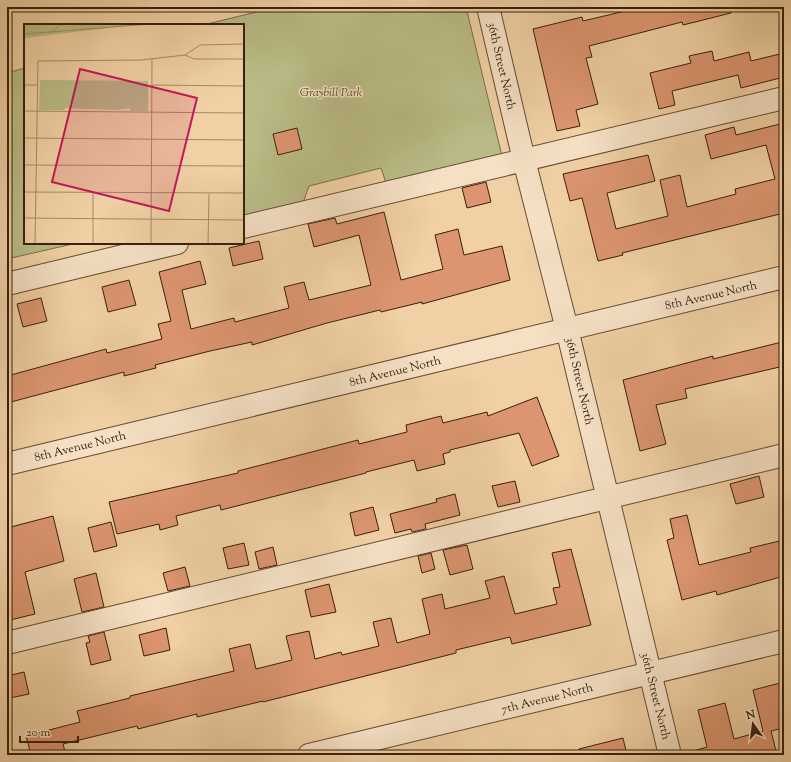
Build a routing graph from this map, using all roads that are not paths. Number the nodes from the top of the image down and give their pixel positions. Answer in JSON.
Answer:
{"nodes":[{"id":1,"x":488,"y":7,"type":"edge"},
{"id":2,"x":784,"y":98,"type":"edge"},
{"id":3,"x":524,"y":160,"type":"junction"},
{"id":4,"x":244,"y":227,"type":"edge"},
{"id":5,"x":173,"y":244,"type":"edge"},
{"id":6,"x":784,"y":277,"type":"edge"},
{"id":7,"x":7,"y":284,"type":"edge"},
{"id":8,"x":567,"y":329,"type":"junction"},
{"id":9,"x":784,"y":455,"type":"edge"},
{"id":10,"x":7,"y":464,"type":"edge"},
{"id":11,"x":608,"y":498,"type":"junction"},
{"id":12,"x":784,"y":641,"type":"edge"},
{"id":13,"x":7,"y":643,"type":"edge"},
{"id":14,"x":650,"y":673,"type":"junction"},
{"id":15,"x":309,"y":755,"type":"edge"},
{"id":16,"x":670,"y":755,"type":"edge"}],
"edges":[{"from":1,"to":3,"type":"street","name":"36th Street North"},
{"from":2,"to":3,"type":"street"},
{"from":3,"to":4,"type":"street"},
{"from":3,"to":8,"type":"street","name":"36th Street North"},
{"from":5,"to":7,"type":"street"},
{"from":6,"to":8,"type":"street","name":"8th Avenue North"},
{"from":8,"to":10,"type":"street","name":"8th Avenue North"},
{"from":8,"to":11,"type":"street","name":"36th Street North"},
{"from":9,"to":11,"type":"street"},
{"from":11,"to":13,"type":"street"},
{"from":11,"to":14,"type":"street","name":"36th Street North"},
{"from":12,"to":14,"type":"street","name":"7th Avenue North"},
{"from":14,"to":15,"type":"street","name":"7th Avenue North"},
{"from":14,"to":16,"type":"street","name":"36th Street North"}]}
